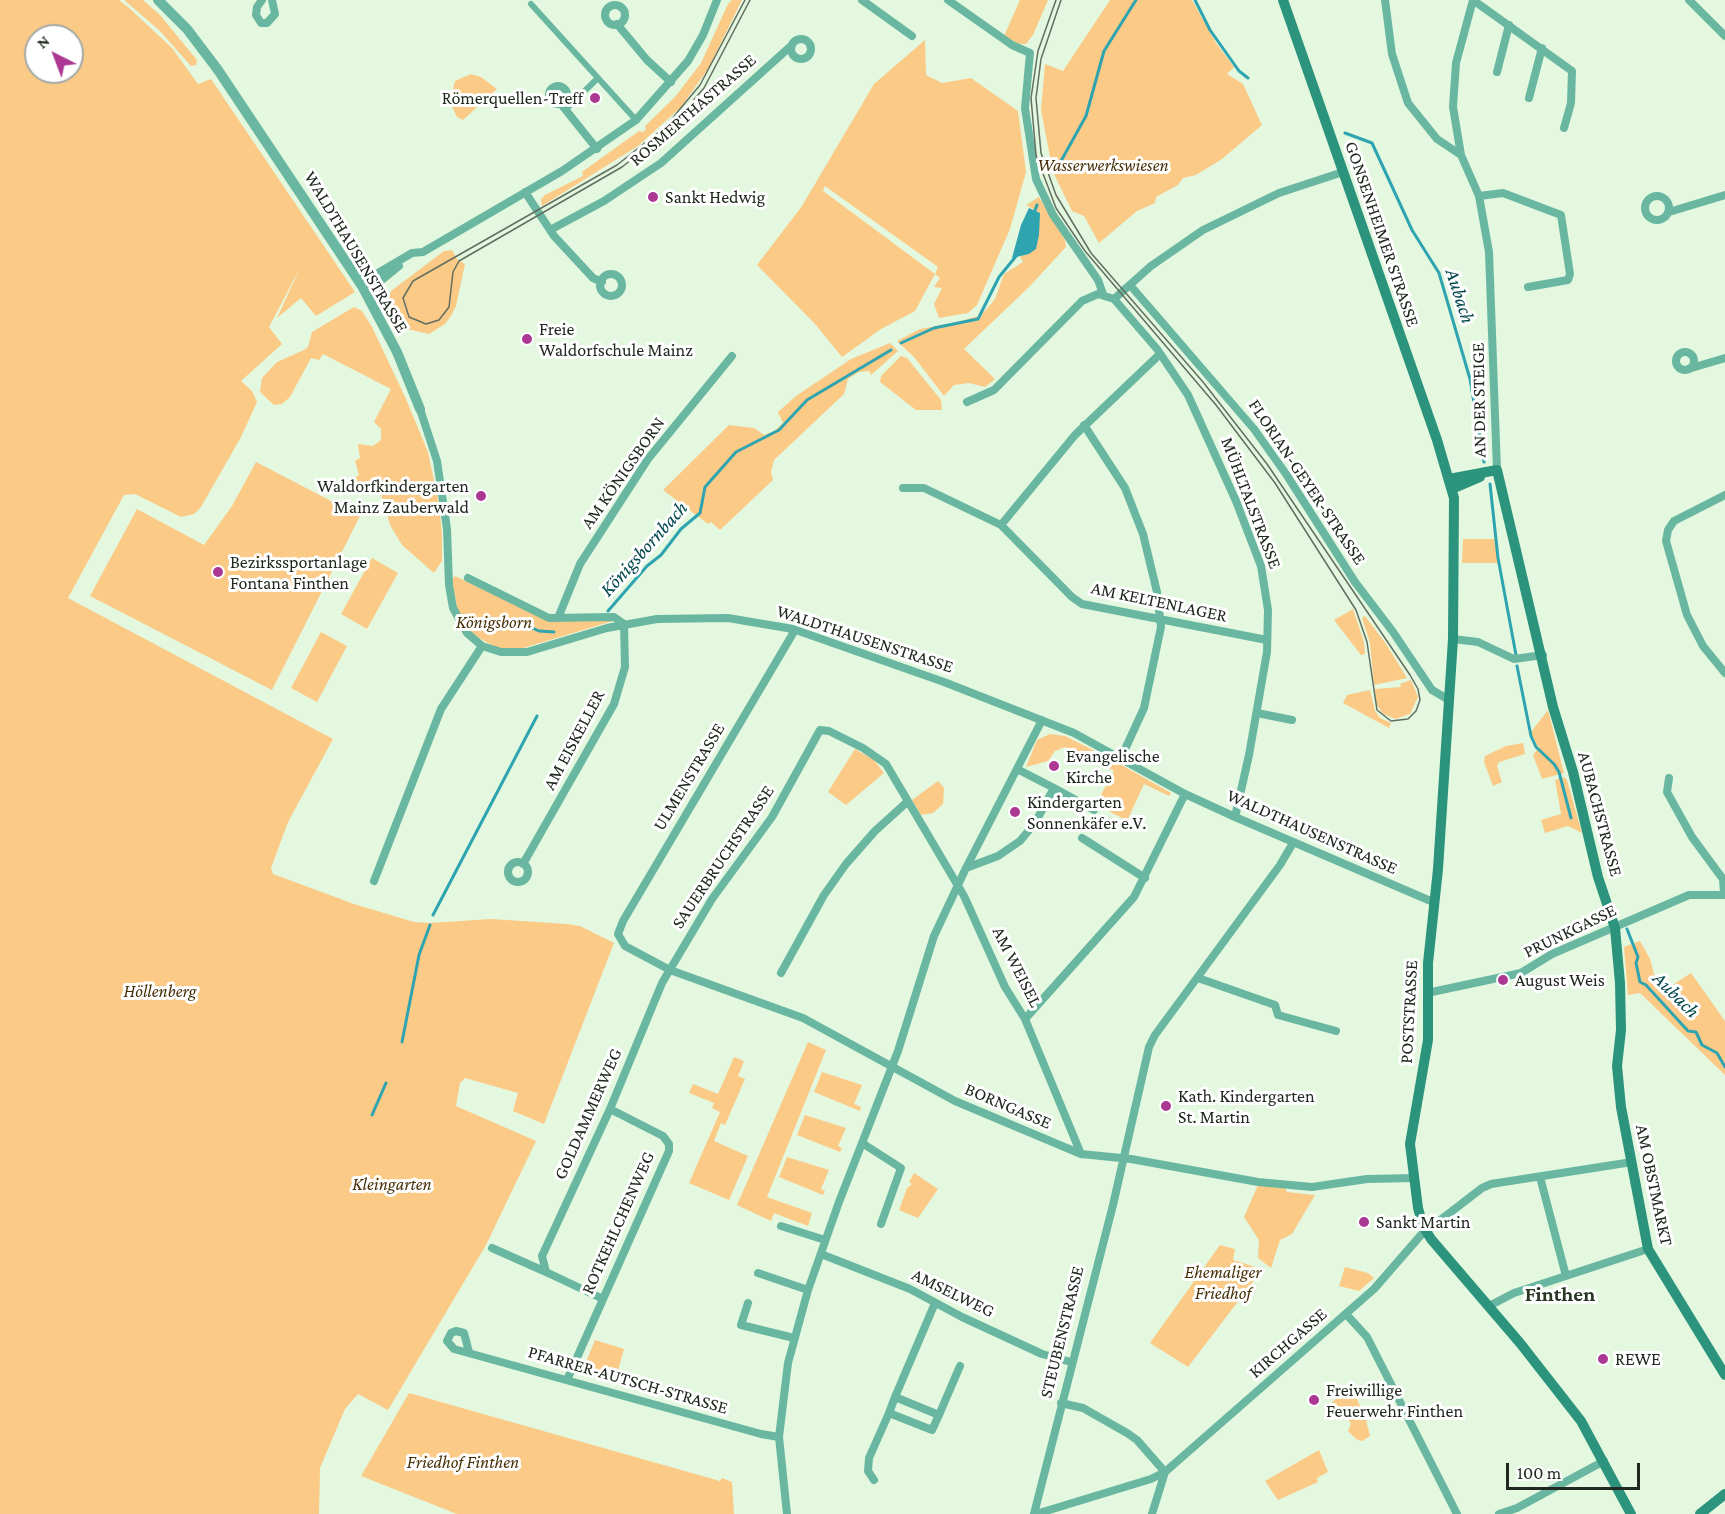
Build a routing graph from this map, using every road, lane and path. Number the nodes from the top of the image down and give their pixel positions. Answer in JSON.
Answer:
{"nodes":[{"id":1,"x":262,"y":0,"type":"edge"},
{"id":2,"x":272,"y":0,"type":"edge"},
{"id":3,"x":717,"y":0,"type":"edge"},
{"id":4,"x":862,"y":0,"type":"edge"},
{"id":5,"x":948,"y":0,"type":"edge"},
{"id":6,"x":1283,"y":0,"type":"edge"},
{"id":7,"x":1385,"y":0,"type":"edge"},
{"id":8,"x":1473,"y":0,"type":"edge"},
{"id":9,"x":1689,"y":0,"type":"edge"},
{"id":10,"x":159,"y":1,"type":"edge"},
{"id":11,"x":531,"y":4,"type":"dead end"},
{"id":12,"x":617,"y":24,"type":"dead end"},
{"id":13,"x":1509,"y":25,"type":"junction"},
{"id":14,"x":912,"y":36,"type":"dead end"},
{"id":15,"x":1725,"y":36,"type":"edge"},
{"id":16,"x":792,"y":45,"type":"dead end"},
{"id":17,"x":1542,"y":48,"type":"junction"},
{"id":18,"x":1497,"y":72,"type":"dead end"},
{"id":19,"x":598,"y":78,"type":"junction"},
{"id":20,"x":671,"y":82,"type":"junction"},
{"id":21,"x":1529,"y":98,"type":"dead end"},
{"id":22,"x":563,"y":107,"type":"joint"},
{"id":23,"x":636,"y":120,"type":"junction"},
{"id":24,"x":1564,"y":128,"type":"dead end"},
{"id":25,"x":597,"y":149,"type":"junction"},
{"id":26,"x":1461,"y":155,"type":"junction"},
{"id":27,"x":1343,"y":172,"type":"junction"},
{"id":28,"x":525,"y":192,"type":"junction"},
{"id":29,"x":1725,"y":195,"type":"edge"},
{"id":30,"x":1479,"y":196,"type":"junction"},
{"id":31,"x":1669,"y":212,"type":"dead end"},
{"id":32,"x":550,"y":230,"type":"junction"},
{"id":33,"x":412,"y":253,"type":"junction"},
{"id":34,"x":357,"y":280,"type":"junction"},
{"id":35,"x":602,"y":282,"type":"dead end"},
{"id":36,"x":1130,"y":285,"type":"junction"},
{"id":37,"x":1528,"y":287,"type":"dead end"},
{"id":38,"x":366,"y":293,"type":"junction"},
{"id":39,"x":1103,"y":294,"type":"junction"},
{"id":40,"x":1114,"y":299,"type":"junction"},
{"id":41,"x":1160,"y":354,"type":"junction"},
{"id":42,"x":732,"y":357,"type":"dead end"},
{"id":43,"x":1725,"y":358,"type":"edge"},
{"id":44,"x":1688,"y":370,"type":"dead end"},
{"id":45,"x":967,"y":402,"type":"dead end"},
{"id":46,"x":420,"y":408,"type":"joint"},
{"id":47,"x":1084,"y":425,"type":"junction"},
{"id":48,"x":1497,"y":470,"type":"junction"},
{"id":49,"x":1450,"y":484,"type":"junction"},
{"id":50,"x":903,"y":488,"type":"dead end"},
{"id":51,"x":1725,"y":495,"type":"edge"},
{"id":52,"x":1000,"y":525,"type":"junction"},
{"id":53,"x":468,"y":578,"type":"dead end"},
{"id":54,"x":558,"y":618,"type":"junction"},
{"id":55,"x":1159,"y":620,"type":"junction"},
{"id":56,"x":624,"y":624,"type":"junction"},
{"id":57,"x":795,"y":630,"type":"junction"},
{"id":58,"x":1453,"y":639,"type":"junction"},
{"id":59,"x":1267,"y":640,"type":"junction"},
{"id":60,"x":482,"y":646,"type":"junction"},
{"id":61,"x":1543,"y":655,"type":"junction"},
{"id":62,"x":1725,"y":673,"type":"edge"},
{"id":63,"x":1449,"y":700,"type":"junction"},
{"id":64,"x":1257,"y":713,"type":"junction"},
{"id":65,"x":1042,"y":720,"type":"junction"},
{"id":66,"x":1292,"y":720,"type":"dead end"},
{"id":67,"x":820,"y":730,"type":"joint"},
{"id":68,"x":1121,"y":758,"type":"junction"},
{"id":69,"x":1017,"y":769,"type":"junction"},
{"id":70,"x":1669,"y":778,"type":"dead end"},
{"id":71,"x":1054,"y":788,"type":"junction"},
{"id":72,"x":1185,"y":794,"type":"junction"},
{"id":73,"x":906,"y":803,"type":"junction"},
{"id":74,"x":1094,"y":810,"type":"dead end"},
{"id":75,"x":1234,"y":817,"type":"junction"},
{"id":76,"x":1082,"y":838,"type":"dead end"},
{"id":77,"x":1293,"y":843,"type":"junction"},
{"id":78,"x":523,"y":864,"type":"dead end"},
{"id":79,"x":966,"y":868,"type":"junction"},
{"id":80,"x":1145,"y":878,"type":"junction"},
{"id":81,"x":374,"y":881,"type":"dead end"},
{"id":82,"x":957,"y":885,"type":"junction"},
{"id":83,"x":1725,"y":895,"type":"edge"},
{"id":84,"x":1433,"y":902,"type":"junction"},
{"id":85,"x":1615,"y":928,"type":"junction"},
{"id":86,"x":622,"y":942,"type":"joint"},
{"id":87,"x":670,"y":970,"type":"junction"},
{"id":88,"x":781,"y":973,"type":"dead end"},
{"id":89,"x":1198,"y":978,"type":"junction"},
{"id":90,"x":1620,"y":983,"type":"joint"},
{"id":91,"x":1427,"y":993,"type":"junction"},
{"id":92,"x":1025,"y":1019,"type":"junction"},
{"id":93,"x":1336,"y":1031,"type":"dead end"},
{"id":94,"x":892,"y":1066,"type":"junction"},
{"id":95,"x":610,"y":1109,"type":"junction"},
{"id":96,"x":862,"y":1143,"type":"junction"},
{"id":97,"x":1081,"y":1154,"type":"junction"},
{"id":98,"x":1123,"y":1158,"type":"junction"},
{"id":99,"x":1632,"y":1162,"type":"junction"},
{"id":100,"x":1540,"y":1177,"type":"junction"},
{"id":101,"x":1414,"y":1178,"type":"junction"},
{"id":102,"x":881,"y":1224,"type":"dead end"},
{"id":103,"x":781,"y":1226,"type":"dead end"},
{"id":104,"x":1426,"y":1232,"type":"junction"},
{"id":105,"x":825,"y":1240,"type":"junction"},
{"id":106,"x":492,"y":1248,"type":"dead end"},
{"id":107,"x":1648,"y":1249,"type":"junction"},
{"id":108,"x":821,"y":1254,"type":"junction"},
{"id":109,"x":546,"y":1272,"type":"junction"},
{"id":110,"x":758,"y":1273,"type":"dead end"},
{"id":111,"x":1566,"y":1276,"type":"junction"},
{"id":112,"x":808,"y":1290,"type":"junction"},
{"id":113,"x":601,"y":1298,"type":"junction"},
{"id":114,"x":748,"y":1303,"type":"dead end"},
{"id":115,"x":935,"y":1303,"type":"junction"},
{"id":116,"x":1489,"y":1306,"type":"junction"},
{"id":117,"x":1346,"y":1314,"type":"junction"},
{"id":118,"x":794,"y":1338,"type":"junction"},
{"id":119,"x":469,"y":1352,"type":"dead end"},
{"id":120,"x":1071,"y":1362,"type":"junction"},
{"id":121,"x":960,"y":1366,"type":"dead end"},
{"id":122,"x":1725,"y":1374,"type":"edge"},
{"id":123,"x":567,"y":1380,"type":"junction"},
{"id":124,"x":895,"y":1397,"type":"junction"},
{"id":125,"x":1061,"y":1403,"type":"junction"},
{"id":126,"x":889,"y":1413,"type":"junction"},
{"id":127,"x":939,"y":1416,"type":"junction"},
{"id":128,"x":779,"y":1437,"type":"junction"},
{"id":129,"x":1604,"y":1461,"type":"junction"},
{"id":130,"x":1165,"y":1472,"type":"junction"},
{"id":131,"x":874,"y":1480,"type":"dead end"},
{"id":132,"x":1725,"y":1494,"type":"edge"},
{"id":133,"x":1512,"y":1512,"type":"edge"},
{"id":134,"x":787,"y":1514,"type":"edge"},
{"id":135,"x":1035,"y":1514,"type":"edge"},
{"id":136,"x":1152,"y":1514,"type":"edge"},
{"id":137,"x":1457,"y":1514,"type":"edge"},
{"id":138,"x":1498,"y":1514,"type":"edge"},
{"id":139,"x":1631,"y":1514,"type":"edge"},
{"id":140,"x":1700,"y":1514,"type":"edge"}],
"edges":[{"from":1,"to":2,"type":"street"},
{"from":3,"to":20,"type":"street"},
{"from":4,"to":14,"type":"street"},
{"from":5,"to":39,"type":"street"},
{"from":6,"to":27,"type":"main road","name":"GONSENHEIMER STRASSE"},
{"from":7,"to":26,"type":"street"},
{"from":8,"to":13,"type":"street"},
{"from":8,"to":26,"type":"street","name":"AN DER STEIGE"},
{"from":9,"to":15,"type":"street"},
{"from":10,"to":34,"type":"street","name":"WALDTHAUSENSTRASSE"},
{"from":11,"to":19,"type":"street"},
{"from":12,"to":20,"type":"street"},
{"from":13,"to":17,"type":"street"},
{"from":13,"to":18,"type":"street"},
{"from":16,"to":32,"type":"street","name":"ROSMERTHASTRASSE"},
{"from":17,"to":21,"type":"street"},
{"from":17,"to":24,"type":"street"},
{"from":19,"to":22,"type":"street"},
{"from":19,"to":23,"type":"street"},
{"from":20,"to":23,"type":"street"},
{"from":22,"to":25,"type":"street"},
{"from":23,"to":25,"type":"street"},
{"from":25,"to":28,"type":"street"},
{"from":26,"to":30,"type":"street","name":"AN DER STEIGE"},
{"from":27,"to":36,"type":"street"},
{"from":27,"to":49,"type":"main road","name":"GONSENHEIMER STRASSE"},
{"from":28,"to":32,"type":"street"},
{"from":28,"to":33,"type":"street"},
{"from":29,"to":31,"type":"street"},
{"from":30,"to":37,"type":"street"},
{"from":30,"to":48,"type":"street","name":"AN DER STEIGE"},
{"from":32,"to":35,"type":"street"},
{"from":33,"to":34,"type":"street"},
{"from":33,"to":38,"type":"street"},
{"from":34,"to":38,"type":"street","name":"WALDTHAUSENSTRASSE"},
{"from":36,"to":40,"type":"street"},
{"from":36,"to":63,"type":"street","name":"FLORIAN-GEYER-STRASSE"},
{"from":38,"to":46,"type":"street","name":"WALDTHAUSENSTRASSE"},
{"from":39,"to":40,"type":"street"},
{"from":39,"to":45,"type":"street"},
{"from":40,"to":41,"type":"street","name":"MÜHLTALSTRASSE"},
{"from":41,"to":47,"type":"street"},
{"from":41,"to":59,"type":"street","name":"MÜHLTALSTRASSE"},
{"from":42,"to":54,"type":"street","name":"AM KÖNIGSBORN"},
{"from":43,"to":44,"type":"street"},
{"from":46,"to":60,"type":"street","name":"WALDTHAUSENSTRASSE"},
{"from":47,"to":52,"type":"street"},
{"from":47,"to":55,"type":"street"},
{"from":48,"to":49,"type":"main road","name":"AN DER STEIGE"},
{"from":48,"to":61,"type":"main road","name":"AUBACHSTRASSE"},
{"from":49,"to":58,"type":"main road","name":"POSTSTRASSE"},
{"from":50,"to":52,"type":"street","name":"AM KELTENLAGER"},
{"from":51,"to":62,"type":"street"},
{"from":52,"to":55,"type":"street","name":"AM KELTENLAGER"},
{"from":53,"to":54,"type":"street"},
{"from":54,"to":56,"type":"street"},
{"from":55,"to":59,"type":"street","name":"AM KELTENLAGER"},
{"from":55,"to":68,"type":"street"},
{"from":56,"to":57,"type":"street","name":"WALDTHAUSENSTRASSE"},
{"from":56,"to":60,"type":"street","name":"WALDTHAUSENSTRASSE"},
{"from":56,"to":78,"type":"street","name":"AM EISKELLER"},
{"from":57,"to":65,"type":"street","name":"WALDTHAUSENSTRASSE"},
{"from":57,"to":86,"type":"street","name":"ULMENSTRASSE"},
{"from":58,"to":61,"type":"street"},
{"from":58,"to":63,"type":"main road","name":"POSTSTRASSE"},
{"from":59,"to":64,"type":"street","name":"MÜHLTALSTRASSE"},
{"from":60,"to":81,"type":"street"},
{"from":61,"to":85,"type":"main road","name":"AUBACHSTRASSE"},
{"from":63,"to":84,"type":"main road","name":"POSTSTRASSE"},
{"from":64,"to":66,"type":"street"},
{"from":64,"to":75,"type":"street","name":"MÜHLTALSTRASSE"},
{"from":65,"to":68,"type":"street","name":"WALDTHAUSENSTRASSE"},
{"from":65,"to":69,"type":"street"},
{"from":67,"to":73,"type":"street","name":"AM WEISEL"},
{"from":67,"to":87,"type":"street","name":"SAUERBRUCHSTRASSE"},
{"from":68,"to":72,"type":"street","name":"WALDTHAUSENSTRASSE"},
{"from":69,"to":71,"type":"street"},
{"from":69,"to":79,"type":"street"},
{"from":70,"to":83,"type":"street","name":"PRUNKGASSE"},
{"from":71,"to":74,"type":"street"},
{"from":71,"to":79,"type":"street"},
{"from":72,"to":75,"type":"street","name":"WALDTHAUSENSTRASSE"},
{"from":72,"to":80,"type":"street"},
{"from":73,"to":82,"type":"street","name":"AM WEISEL"},
{"from":73,"to":88,"type":"street"},
{"from":75,"to":77,"type":"street","name":"WALDTHAUSENSTRASSE"},
{"from":76,"to":80,"type":"street"},
{"from":77,"to":84,"type":"street","name":"WALDTHAUSENSTRASSE"},
{"from":77,"to":89,"type":"street","name":"STEUBENSTRASSE"},
{"from":79,"to":82,"type":"street"},
{"from":80,"to":92,"type":"street"},
{"from":82,"to":92,"type":"street","name":"AM WEISEL"},
{"from":82,"to":94,"type":"street"},
{"from":83,"to":85,"type":"street","name":"PRUNKGASSE"},
{"from":84,"to":91,"type":"main road","name":"POSTSTRASSE"},
{"from":85,"to":90,"type":"main road","name":"AUBACHSTRASSE"},
{"from":85,"to":91,"type":"street","name":"PRUNKGASSE"},
{"from":86,"to":87,"type":"street","name":"BORNGASSE"},
{"from":87,"to":94,"type":"street","name":"BORNGASSE"},
{"from":87,"to":95,"type":"street","name":"GOLDAMMERWEG"},
{"from":89,"to":93,"type":"street"},
{"from":89,"to":98,"type":"street","name":"STEUBENSTRASSE"},
{"from":90,"to":99,"type":"main road","name":"AM OBSTMARKT"},
{"from":91,"to":101,"type":"main road","name":"POSTSTRASSE"},
{"from":92,"to":97,"type":"street","name":"AM WEISEL"},
{"from":94,"to":96,"type":"street"},
{"from":94,"to":97,"type":"street","name":"BORNGASSE"},
{"from":95,"to":109,"type":"street","name":"GOLDAMMERWEG"},
{"from":95,"to":113,"type":"street","name":"ROTKEHLCHENWEG"},
{"from":96,"to":102,"type":"street"},
{"from":96,"to":105,"type":"street"},
{"from":97,"to":98,"type":"street","name":"BORNGASSE"},
{"from":98,"to":101,"type":"street","name":"BORNGASSE"},
{"from":98,"to":120,"type":"street","name":"STEUBENSTRASSE"},
{"from":99,"to":100,"type":"street","name":"KIRCHGASSE"},
{"from":99,"to":107,"type":"main road","name":"AM OBSTMARKT"},
{"from":100,"to":104,"type":"street","name":"KIRCHGASSE"},
{"from":100,"to":111,"type":"street"},
{"from":101,"to":104,"type":"main road","name":"POSTSTRASSE"},
{"from":103,"to":105,"type":"street"},
{"from":104,"to":116,"type":"main road","name":"POSTSTRASSE"},
{"from":104,"to":117,"type":"street","name":"KIRCHGASSE"},
{"from":105,"to":108,"type":"street"},
{"from":106,"to":109,"type":"street"},
{"from":107,"to":111,"type":"street"},
{"from":107,"to":122,"type":"main road","name":"AM OBSTMARKT"},
{"from":108,"to":112,"type":"street"},
{"from":108,"to":115,"type":"street","name":"AMSELWEG"},
{"from":109,"to":113,"type":"street"},
{"from":110,"to":112,"type":"street"},
{"from":111,"to":116,"type":"street"},
{"from":112,"to":118,"type":"street"},
{"from":113,"to":123,"type":"street","name":"ROTKEHLCHENWEG"},
{"from":114,"to":118,"type":"street"},
{"from":115,"to":120,"type":"street","name":"AMSELWEG"},
{"from":115,"to":124,"type":"street"},
{"from":116,"to":129,"type":"main road","name":"POSTSTRASSE"},
{"from":117,"to":130,"type":"street","name":"KIRCHGASSE"},
{"from":117,"to":137,"type":"street"},
{"from":118,"to":128,"type":"street"},
{"from":119,"to":123,"type":"street","name":"PFARRER-AUTSCH-STRASSE"},
{"from":120,"to":125,"type":"street","name":"STEUBENSTRASSE"},
{"from":121,"to":127,"type":"street"},
{"from":123,"to":128,"type":"street","name":"PFARRER-AUTSCH-STRASSE"},
{"from":124,"to":126,"type":"street"},
{"from":124,"to":127,"type":"street"},
{"from":125,"to":130,"type":"street"},
{"from":125,"to":135,"type":"street","name":"STEUBENSTRASSE"},
{"from":126,"to":127,"type":"street"},
{"from":126,"to":131,"type":"street"},
{"from":128,"to":134,"type":"street"},
{"from":129,"to":133,"type":"street"},
{"from":129,"to":139,"type":"main road","name":"POSTSTRASSE"},
{"from":130,"to":135,"type":"street"},
{"from":130,"to":136,"type":"street"},
{"from":132,"to":140,"type":"main road"},
{"from":133,"to":138,"type":"street"}]}
